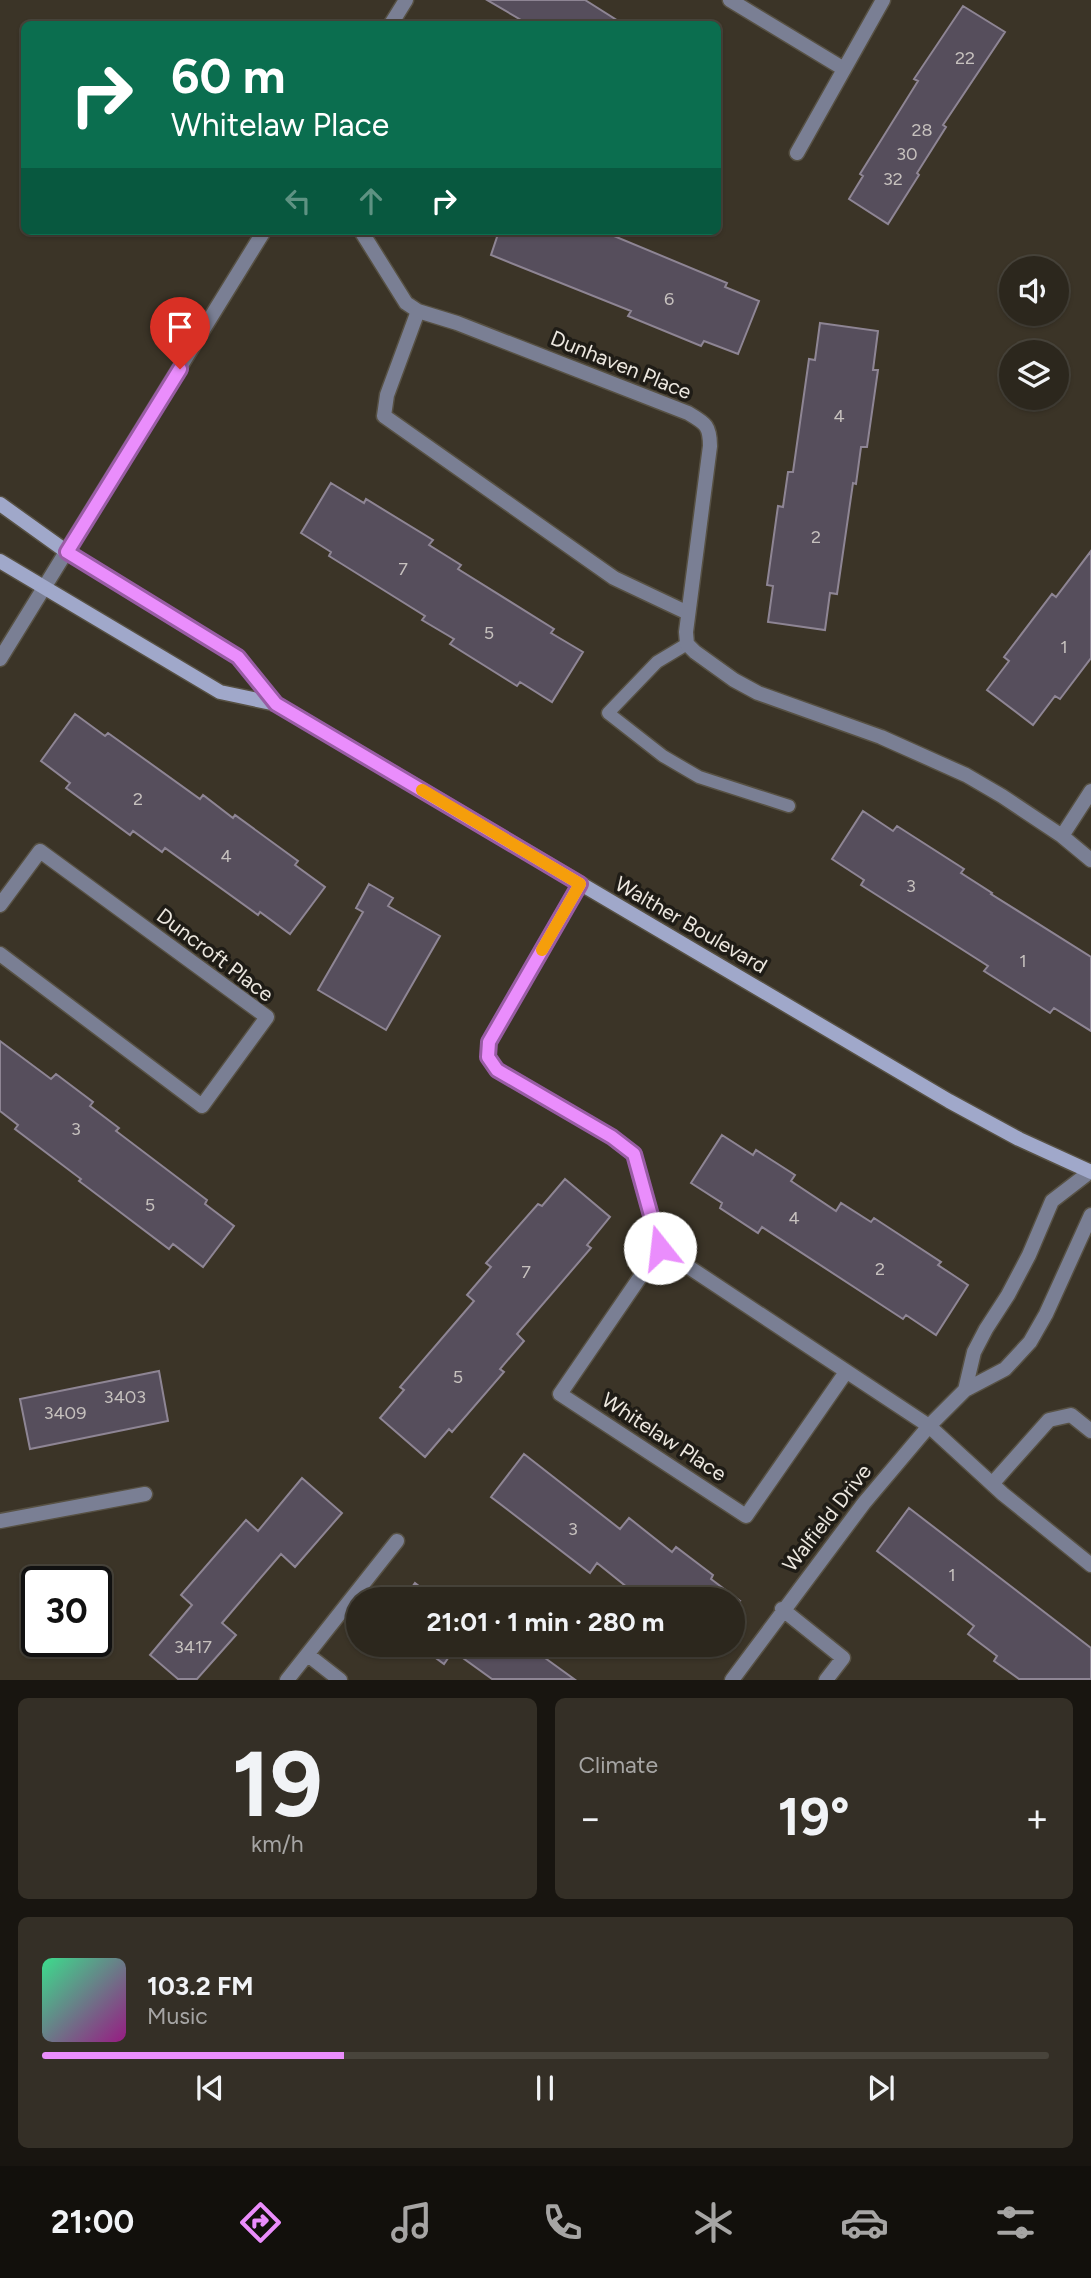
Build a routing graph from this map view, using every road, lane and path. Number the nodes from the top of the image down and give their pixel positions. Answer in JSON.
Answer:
{"nodes":[{"id":1,"x":406,"y":0,"type":"edge"},
{"id":2,"x":730,"y":0,"type":"edge"},
{"id":3,"x":883,"y":0,"type":"edge"},
{"id":4,"x":393,"y":21,"type":"edge"},
{"id":5,"x":844,"y":69,"type":"junction"},
{"id":6,"x":797,"y":153,"type":"dead end"},
{"id":7,"x":262,"y":235,"type":"edge"},
{"id":8,"x":364,"y":235,"type":"edge"},
{"id":9,"x":418,"y":311,"type":"junction"},
{"id":10,"x":0,"y":504,"type":"edge"},
{"id":11,"x":67,"y":552,"type":"junction"},
{"id":12,"x":0,"y":561,"type":"edge"},
{"id":13,"x":44,"y":588,"type":"junction"},
{"id":14,"x":688,"y":612,"type":"junction"},
{"id":15,"x":687,"y":644,"type":"junction"},
{"id":16,"x":0,"y":659,"type":"edge"},
{"id":17,"x":276,"y":704,"type":"junction"},
{"id":18,"x":1091,"y":791,"type":"edge"},
{"id":19,"x":789,"y":806,"type":"dead end"},
{"id":20,"x":1062,"y":836,"type":"junction"},
{"id":21,"x":1091,"y":860,"type":"edge"},
{"id":22,"x":580,"y":884,"type":"junction"},
{"id":23,"x":0,"y":905,"type":"edge"},
{"id":24,"x":0,"y":954,"type":"edge"},
{"id":25,"x":1091,"y":1172,"type":"edge"},
{"id":26,"x":1091,"y":1215,"type":"edge"},
{"id":27,"x":660,"y":1248,"type":"junction"},
{"id":28,"x":846,"y":1372,"type":"junction"},
{"id":29,"x":965,"y":1390,"type":"junction"},
{"id":30,"x":929,"y":1426,"type":"junction"},
{"id":31,"x":1091,"y":1432,"type":"edge"},
{"id":32,"x":992,"y":1484,"type":"junction"},
{"id":33,"x":145,"y":1494,"type":"dead end"},
{"id":34,"x":0,"y":1521,"type":"edge"},
{"id":35,"x":397,"y":1541,"type":"dead end"},
{"id":36,"x":1091,"y":1565,"type":"edge"},
{"id":37,"x":782,"y":1609,"type":"junction"},
{"id":38,"x":308,"y":1655,"type":"junction"},
{"id":39,"x":287,"y":1679,"type":"edge"},
{"id":40,"x":340,"y":1679,"type":"edge"},
{"id":41,"x":732,"y":1679,"type":"edge"},
{"id":42,"x":827,"y":1679,"type":"edge"}],
"edges":[{"from":1,"to":4,"type":"street"},
{"from":2,"to":5,"type":"street"},
{"from":3,"to":5,"type":"street"},
{"from":5,"to":6,"type":"street"},
{"from":7,"to":11,"type":"street"},
{"from":8,"to":9,"type":"street","name":"Dunhaven Place"},
{"from":9,"to":14,"type":"street"},
{"from":9,"to":14,"type":"street","name":"Dunhaven Place"},
{"from":10,"to":11,"type":"main road","name":"Walther Boulevard"},
{"from":11,"to":13,"type":"street"},
{"from":11,"to":17,"type":"main road","name":"Walther Boulevard"},
{"from":12,"to":13,"type":"main road","name":"Walther Boulevard"},
{"from":13,"to":16,"type":"street"},
{"from":13,"to":17,"type":"main road","name":"Walther Boulevard"},
{"from":14,"to":15,"type":"street","name":"Dunhaven Place"},
{"from":15,"to":19,"type":"lane"},
{"from":15,"to":20,"type":"street"},
{"from":17,"to":22,"type":"main road","name":"Walther Boulevard"},
{"from":18,"to":20,"type":"street"},
{"from":20,"to":21,"type":"street"},
{"from":22,"to":25,"type":"main road","name":"Walther Boulevard"},
{"from":22,"to":27,"type":"street"},
{"from":23,"to":24,"type":"street","name":"Duncroft Place"},
{"from":25,"to":29,"type":"street"},
{"from":26,"to":29,"type":"street","name":"Walfield Drive"},
{"from":27,"to":28,"type":"street"},
{"from":27,"to":28,"type":"street","name":"Whitelaw Place"},
{"from":28,"to":30,"type":"street"},
{"from":29,"to":30,"type":"street","name":"Walfield Drive"},
{"from":30,"to":32,"type":"street"},
{"from":30,"to":37,"type":"street","name":"Walfield Drive"},
{"from":31,"to":32,"type":"street"},
{"from":32,"to":36,"type":"street"},
{"from":33,"to":34,"type":"street"},
{"from":35,"to":38,"type":"street"},
{"from":37,"to":41,"type":"street","name":"Walfield Drive"},
{"from":37,"to":42,"type":"street"},
{"from":38,"to":39,"type":"street"},
{"from":38,"to":40,"type":"street"}]}
